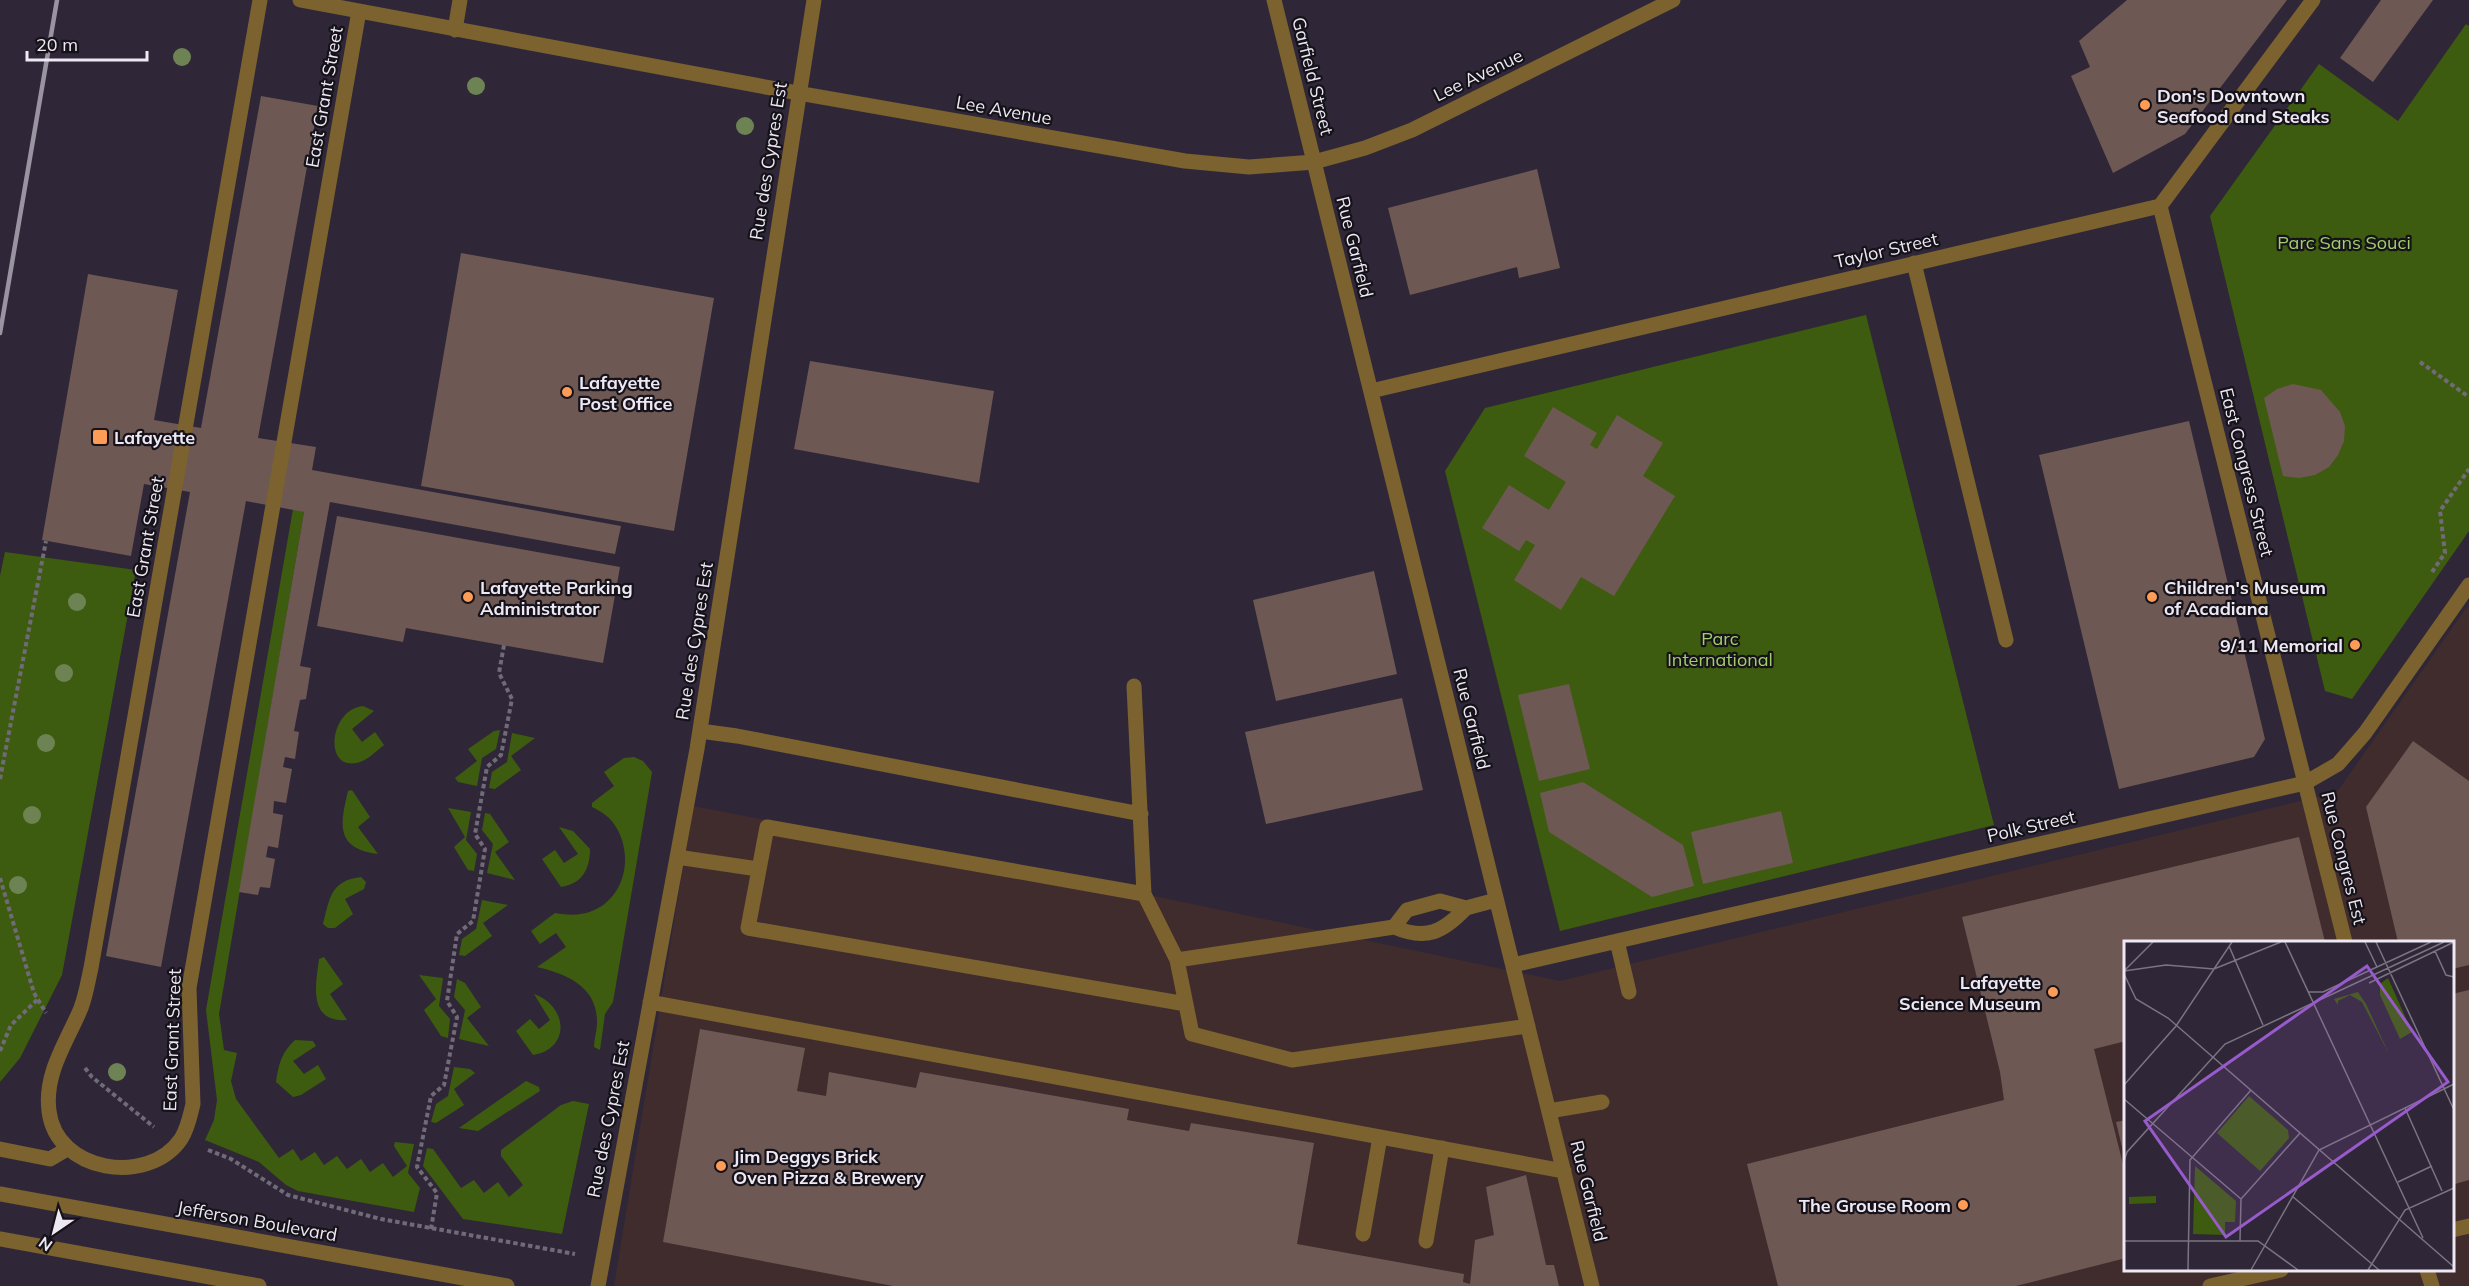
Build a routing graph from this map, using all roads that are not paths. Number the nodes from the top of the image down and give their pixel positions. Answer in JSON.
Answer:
{"nodes":[{"id":1,"x":260,"y":0,"type":"edge"},
{"id":2,"x":300,"y":0,"type":"edge"},
{"id":3,"x":460,"y":0,"type":"edge"},
{"id":4,"x":814,"y":0,"type":"edge"},
{"id":5,"x":1274,"y":0,"type":"edge"},
{"id":6,"x":1673,"y":0,"type":"edge"},
{"id":7,"x":2313,"y":0,"type":"edge"},
{"id":8,"x":358,"y":11,"type":"junction"},
{"id":9,"x":455,"y":30,"type":"junction"},
{"id":10,"x":798,"y":93,"type":"junction"},
{"id":11,"x":1314,"y":162,"type":"junction"},
{"id":12,"x":2160,"y":206,"type":"junction"},
{"id":13,"x":1914,"y":263,"type":"junction"},
{"id":14,"x":1371,"y":391,"type":"junction"},
{"id":15,"x":2469,"y":585,"type":"edge"},
{"id":16,"x":2006,"y":640,"type":"dead end"},
{"id":17,"x":1134,"y":686,"type":"dead end"},
{"id":18,"x":700,"y":732,"type":"junction"},
{"id":19,"x":2305,"y":783,"type":"junction"},
{"id":20,"x":1141,"y":814,"type":"junction"},
{"id":21,"x":677,"y":857,"type":"junction"},
{"id":22,"x":758,"y":869,"type":"junction"},
{"id":23,"x":1144,"y":894,"type":"junction"},
{"id":24,"x":1496,"y":900,"type":"junction"},
{"id":25,"x":1466,"y":908,"type":"junction"},
{"id":26,"x":1394,"y":927,"type":"junction"},
{"id":27,"x":1617,"y":941,"type":"junction"},
{"id":28,"x":2345,"y":941,"type":"edge"},
{"id":29,"x":1177,"y":960,"type":"junction"},
{"id":30,"x":1513,"y":965,"type":"junction"},
{"id":31,"x":1629,"y":992,"type":"dead end"},
{"id":32,"x":650,"y":1002,"type":"junction"},
{"id":33,"x":1186,"y":1004,"type":"junction"},
{"id":34,"x":1528,"y":1026,"type":"junction"},
{"id":35,"x":1602,"y":1102,"type":"dead end"},
{"id":36,"x":1549,"y":1111,"type":"junction"},
{"id":37,"x":1380,"y":1137,"type":"junction"},
{"id":38,"x":1442,"y":1148,"type":"junction"},
{"id":39,"x":0,"y":1149,"type":"edge"},
{"id":40,"x":66,"y":1149,"type":"junction"},
{"id":41,"x":1564,"y":1171,"type":"junction"},
{"id":42,"x":0,"y":1194,"type":"edge"},
{"id":43,"x":2469,"y":1226,"type":"edge"},
{"id":44,"x":2454,"y":1230,"type":"edge"},
{"id":45,"x":1363,"y":1234,"type":"dead end"},
{"id":46,"x":0,"y":1239,"type":"edge"},
{"id":47,"x":1426,"y":1241,"type":"dead end"},
{"id":48,"x":2274,"y":1271,"type":"edge"},
{"id":49,"x":2428,"y":1271,"type":"edge"},
{"id":50,"x":259,"y":1286,"type":"edge"},
{"id":51,"x":507,"y":1286,"type":"edge"},
{"id":52,"x":598,"y":1286,"type":"edge"},
{"id":53,"x":1592,"y":1286,"type":"edge"},
{"id":54,"x":2210,"y":1286,"type":"edge"},
{"id":55,"x":2432,"y":1286,"type":"edge"}],
"edges":[{"from":1,"to":40,"type":"street","name":"East Grant Street"},
{"from":2,"to":8,"type":"street","name":"Lee Avenue"},
{"from":3,"to":9,"type":"street"},
{"from":4,"to":10,"type":"street","name":"Rue des Cypres Est"},
{"from":5,"to":11,"type":"street","name":"Garfield Street"},
{"from":6,"to":11,"type":"street","name":"Lee Avenue"},
{"from":7,"to":12,"type":"street"},
{"from":8,"to":9,"type":"street","name":"Lee Avenue"},
{"from":8,"to":40,"type":"street","name":"East Grant Street"},
{"from":9,"to":10,"type":"street","name":"Lee Avenue"},
{"from":10,"to":11,"type":"street","name":"Lee Avenue"},
{"from":10,"to":18,"type":"street","name":"Rue des Cypres Est"},
{"from":11,"to":14,"type":"street","name":"Rue Garfield"},
{"from":12,"to":13,"type":"street","name":"Taylor Street"},
{"from":12,"to":19,"type":"street","name":"East Congress Street"},
{"from":13,"to":14,"type":"street","name":"Taylor Street"},
{"from":13,"to":16,"type":"street"},
{"from":14,"to":24,"type":"street","name":"Rue Garfield"},
{"from":15,"to":19,"type":"street","name":"Polk Street"},
{"from":17,"to":20,"type":"street"},
{"from":18,"to":20,"type":"street"},
{"from":18,"to":21,"type":"street","name":"Rue des Cypres Est"},
{"from":19,"to":27,"type":"street","name":"Polk Street"},
{"from":19,"to":28,"type":"street","name":"Rue Congres Est"},
{"from":20,"to":23,"type":"street"},
{"from":21,"to":22,"type":"street"},
{"from":21,"to":32,"type":"street","name":"Rue des Cypres Est"},
{"from":22,"to":23,"type":"street"},
{"from":22,"to":33,"type":"street"},
{"from":23,"to":29,"type":"street"},
{"from":24,"to":25,"type":"street"},
{"from":24,"to":30,"type":"street","name":"Rue Garfield"},
{"from":25,"to":26,"type":"street"},
{"from":25,"to":26,"type":"street"},
{"from":26,"to":29,"type":"street"},
{"from":27,"to":30,"type":"street","name":"Polk Street"},
{"from":27,"to":31,"type":"street"},
{"from":29,"to":33,"type":"street"},
{"from":30,"to":34,"type":"street","name":"Rue Garfield"},
{"from":32,"to":37,"type":"street"},
{"from":32,"to":52,"type":"street","name":"Rue des Cypres Est"},
{"from":33,"to":34,"type":"street"},
{"from":34,"to":36,"type":"street","name":"Rue Garfield"},
{"from":35,"to":36,"type":"street"},
{"from":36,"to":41,"type":"street","name":"Rue Garfield"},
{"from":37,"to":38,"type":"street"},
{"from":37,"to":45,"type":"street"},
{"from":38,"to":41,"type":"street"},
{"from":38,"to":47,"type":"street"},
{"from":39,"to":40,"type":"street"},
{"from":41,"to":53,"type":"street","name":"Rue Garfield"},
{"from":42,"to":51,"type":"street","name":"Jefferson Boulevard"},
{"from":43,"to":44,"type":"street"},
{"from":46,"to":50,"type":"street"},
{"from":48,"to":54,"type":"street"},
{"from":49,"to":55,"type":"street"}]}
